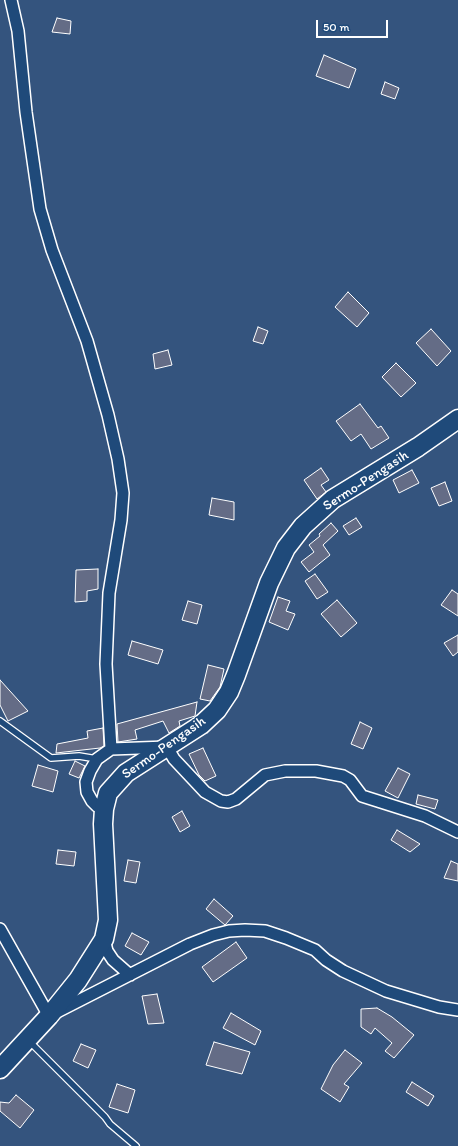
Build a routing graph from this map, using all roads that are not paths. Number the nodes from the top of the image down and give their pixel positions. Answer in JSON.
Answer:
{"nodes":[{"id":1,"x":11,"y":0,"type":"edge"},
{"id":2,"x":458,"y":419,"type":"edge"},
{"id":3,"x":0,"y":721,"type":"edge"},
{"id":4,"x":167,"y":746,"type":"junction"},
{"id":5,"x":111,"y":749,"type":"junction"},
{"id":6,"x":97,"y":760,"type":"junction"},
{"id":7,"x":104,"y":809,"type":"junction"},
{"id":8,"x":458,"y":832,"type":"edge"},
{"id":9,"x":0,"y":929,"type":"edge"},
{"id":10,"x":104,"y":939,"type":"junction"},
{"id":11,"x":130,"y":975,"type":"junction"},
{"id":12,"x":458,"y":1010,"type":"edge"},
{"id":13,"x":49,"y":1016,"type":"junction"},
{"id":14,"x":27,"y":1040,"type":"junction"},
{"id":15,"x":0,"y":1069,"type":"edge"},
{"id":16,"x":136,"y":1146,"type":"edge"}],
"edges":[{"from":1,"to":5,"type":"street"},
{"from":2,"to":4,"type":"main road","name":"Sermo-Pengasih"},
{"from":3,"to":6,"type":"lane"},
{"from":4,"to":5,"type":"street"},
{"from":4,"to":7,"type":"main road","name":"Sermo-Pengasih"},
{"from":4,"to":8,"type":"street"},
{"from":5,"to":6,"type":"street"},
{"from":6,"to":7,"type":"street"},
{"from":7,"to":10,"type":"main road","name":"Sermo-Pengasih"},
{"from":9,"to":13,"type":"street"},
{"from":10,"to":11,"type":"street"},
{"from":10,"to":13,"type":"main road","name":"Sermo-Pengasih"},
{"from":11,"to":12,"type":"street"},
{"from":11,"to":13,"type":"street"},
{"from":13,"to":14,"type":"main road","name":"Sermo-Pengasih"},
{"from":14,"to":15,"type":"main road","name":"Sermo-Pengasih"},
{"from":14,"to":16,"type":"lane"}]}
